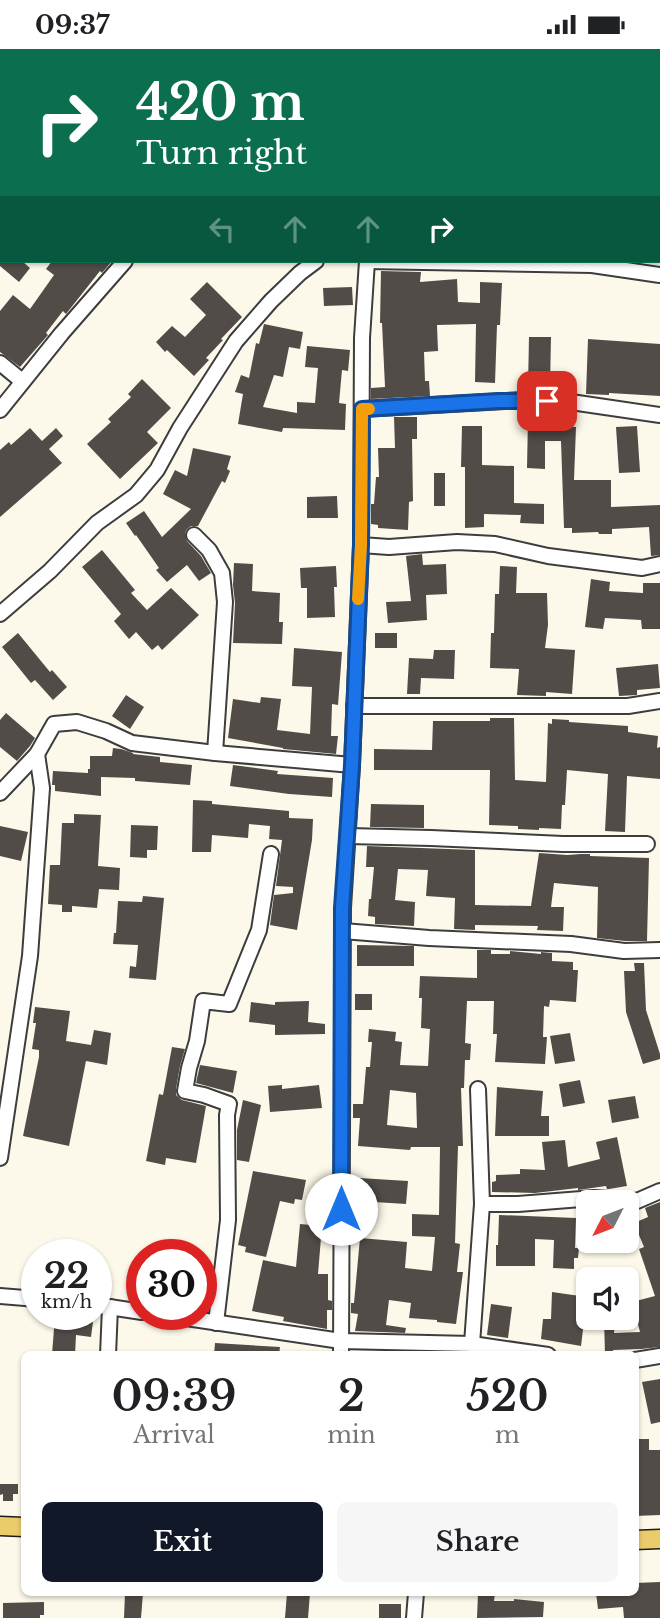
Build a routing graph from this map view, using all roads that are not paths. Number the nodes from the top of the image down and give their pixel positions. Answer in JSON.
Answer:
{"nodes":[{"id":1,"x":123,"y":263,"type":"edge"},
{"id":2,"x":313,"y":263,"type":"edge"},
{"id":3,"x":367,"y":263,"type":"edge"},
{"id":4,"x":480,"y":263,"type":"edge"},
{"id":5,"x":660,"y":275,"type":"edge"},
{"id":6,"x":0,"y":363,"type":"edge"},
{"id":7,"x":22,"y":381,"type":"junction"},
{"id":8,"x":362,"y":409,"type":"junction"},
{"id":9,"x":0,"y":410,"type":"edge"},
{"id":10,"x":660,"y":415,"type":"edge"},
{"id":11,"x":194,"y":535,"type":"dead end"},
{"id":12,"x":361,"y":545,"type":"junction"},
{"id":13,"x":660,"y":564,"type":"edge"},
{"id":14,"x":0,"y":614,"type":"edge"},
{"id":15,"x":660,"y":701,"type":"edge"},
{"id":16,"x":354,"y":706,"type":"junction"},
{"id":17,"x":215,"y":753,"type":"junction"},
{"id":18,"x":37,"y":754,"type":"junction"},
{"id":19,"x":352,"y":765,"type":"junction"},
{"id":20,"x":0,"y":793,"type":"edge"},
{"id":21,"x":348,"y":836,"type":"junction"},
{"id":22,"x":648,"y":844,"type":"dead end"},
{"id":23,"x":271,"y":854,"type":"dead end"},
{"id":24,"x":342,"y":931,"type":"junction"},
{"id":25,"x":660,"y":950,"type":"edge"},
{"id":26,"x":478,"y":1089,"type":"dead end"},
{"id":27,"x":0,"y":1158,"type":"edge"},
{"id":28,"x":660,"y":1191,"type":"edge"},
{"id":29,"x":482,"y":1204,"type":"junction"},
{"id":30,"x":0,"y":1296,"type":"edge"},
{"id":31,"x":21,"y":1298,"type":"edge"},
{"id":32,"x":217,"y":1314,"type":"edge"},
{"id":33,"x":217,"y":1323,"type":"edge"},
{"id":34,"x":105,"y":1330,"type":"edge"},
{"id":35,"x":472,"y":1344,"type":"junction"},
{"id":36,"x":341,"y":1348,"type":"edge"},
{"id":37,"x":108,"y":1351,"type":"edge"},
{"id":38,"x":520,"y":1351,"type":"edge"},
{"id":39,"x":660,"y":1356,"type":"edge"},
{"id":40,"x":639,"y":1359,"type":"edge"},
{"id":41,"x":0,"y":1526,"type":"edge"},
{"id":42,"x":21,"y":1527,"type":"edge"},
{"id":43,"x":660,"y":1527,"type":"edge"},
{"id":44,"x":639,"y":1528,"type":"edge"},
{"id":45,"x":0,"y":1538,"type":"edge"},
{"id":46,"x":21,"y":1538,"type":"edge"},
{"id":47,"x":660,"y":1539,"type":"edge"},
{"id":48,"x":639,"y":1540,"type":"edge"},
{"id":49,"x":416,"y":1596,"type":"edge"},
{"id":50,"x":414,"y":1618,"type":"edge"}],
"edges":[{"from":1,"to":7,"type":"street"},
{"from":2,"to":14,"type":"street"},
{"from":3,"to":8,"type":"street"},
{"from":4,"to":5,"type":"street"},
{"from":6,"to":7,"type":"street"},
{"from":7,"to":9,"type":"street"},
{"from":8,"to":10,"type":"street"},
{"from":8,"to":12,"type":"street"},
{"from":11,"to":17,"type":"street"},
{"from":12,"to":13,"type":"street"},
{"from":12,"to":16,"type":"street"},
{"from":15,"to":16,"type":"street"},
{"from":16,"to":19,"type":"street"},
{"from":17,"to":18,"type":"street"},
{"from":17,"to":19,"type":"street"},
{"from":18,"to":20,"type":"street"},
{"from":18,"to":27,"type":"street"},
{"from":19,"to":21,"type":"street"},
{"from":21,"to":22,"type":"street"},
{"from":21,"to":24,"type":"street"},
{"from":23,"to":32,"type":"street"},
{"from":24,"to":25,"type":"street"},
{"from":24,"to":36,"type":"street"},
{"from":26,"to":29,"type":"street"},
{"from":28,"to":29,"type":"street"},
{"from":29,"to":35,"type":"street"},
{"from":30,"to":31,"type":"street"},
{"from":33,"to":36,"type":"street"},
{"from":34,"to":37,"type":"street"},
{"from":35,"to":36,"type":"street"},
{"from":35,"to":38,"type":"street"},
{"from":39,"to":40,"type":"street"},
{"from":41,"to":42,"type":"main road"},
{"from":43,"to":44,"type":"main road"},
{"from":45,"to":46,"type":"main road"},
{"from":47,"to":48,"type":"main road"},
{"from":49,"to":50,"type":"street"}]}
